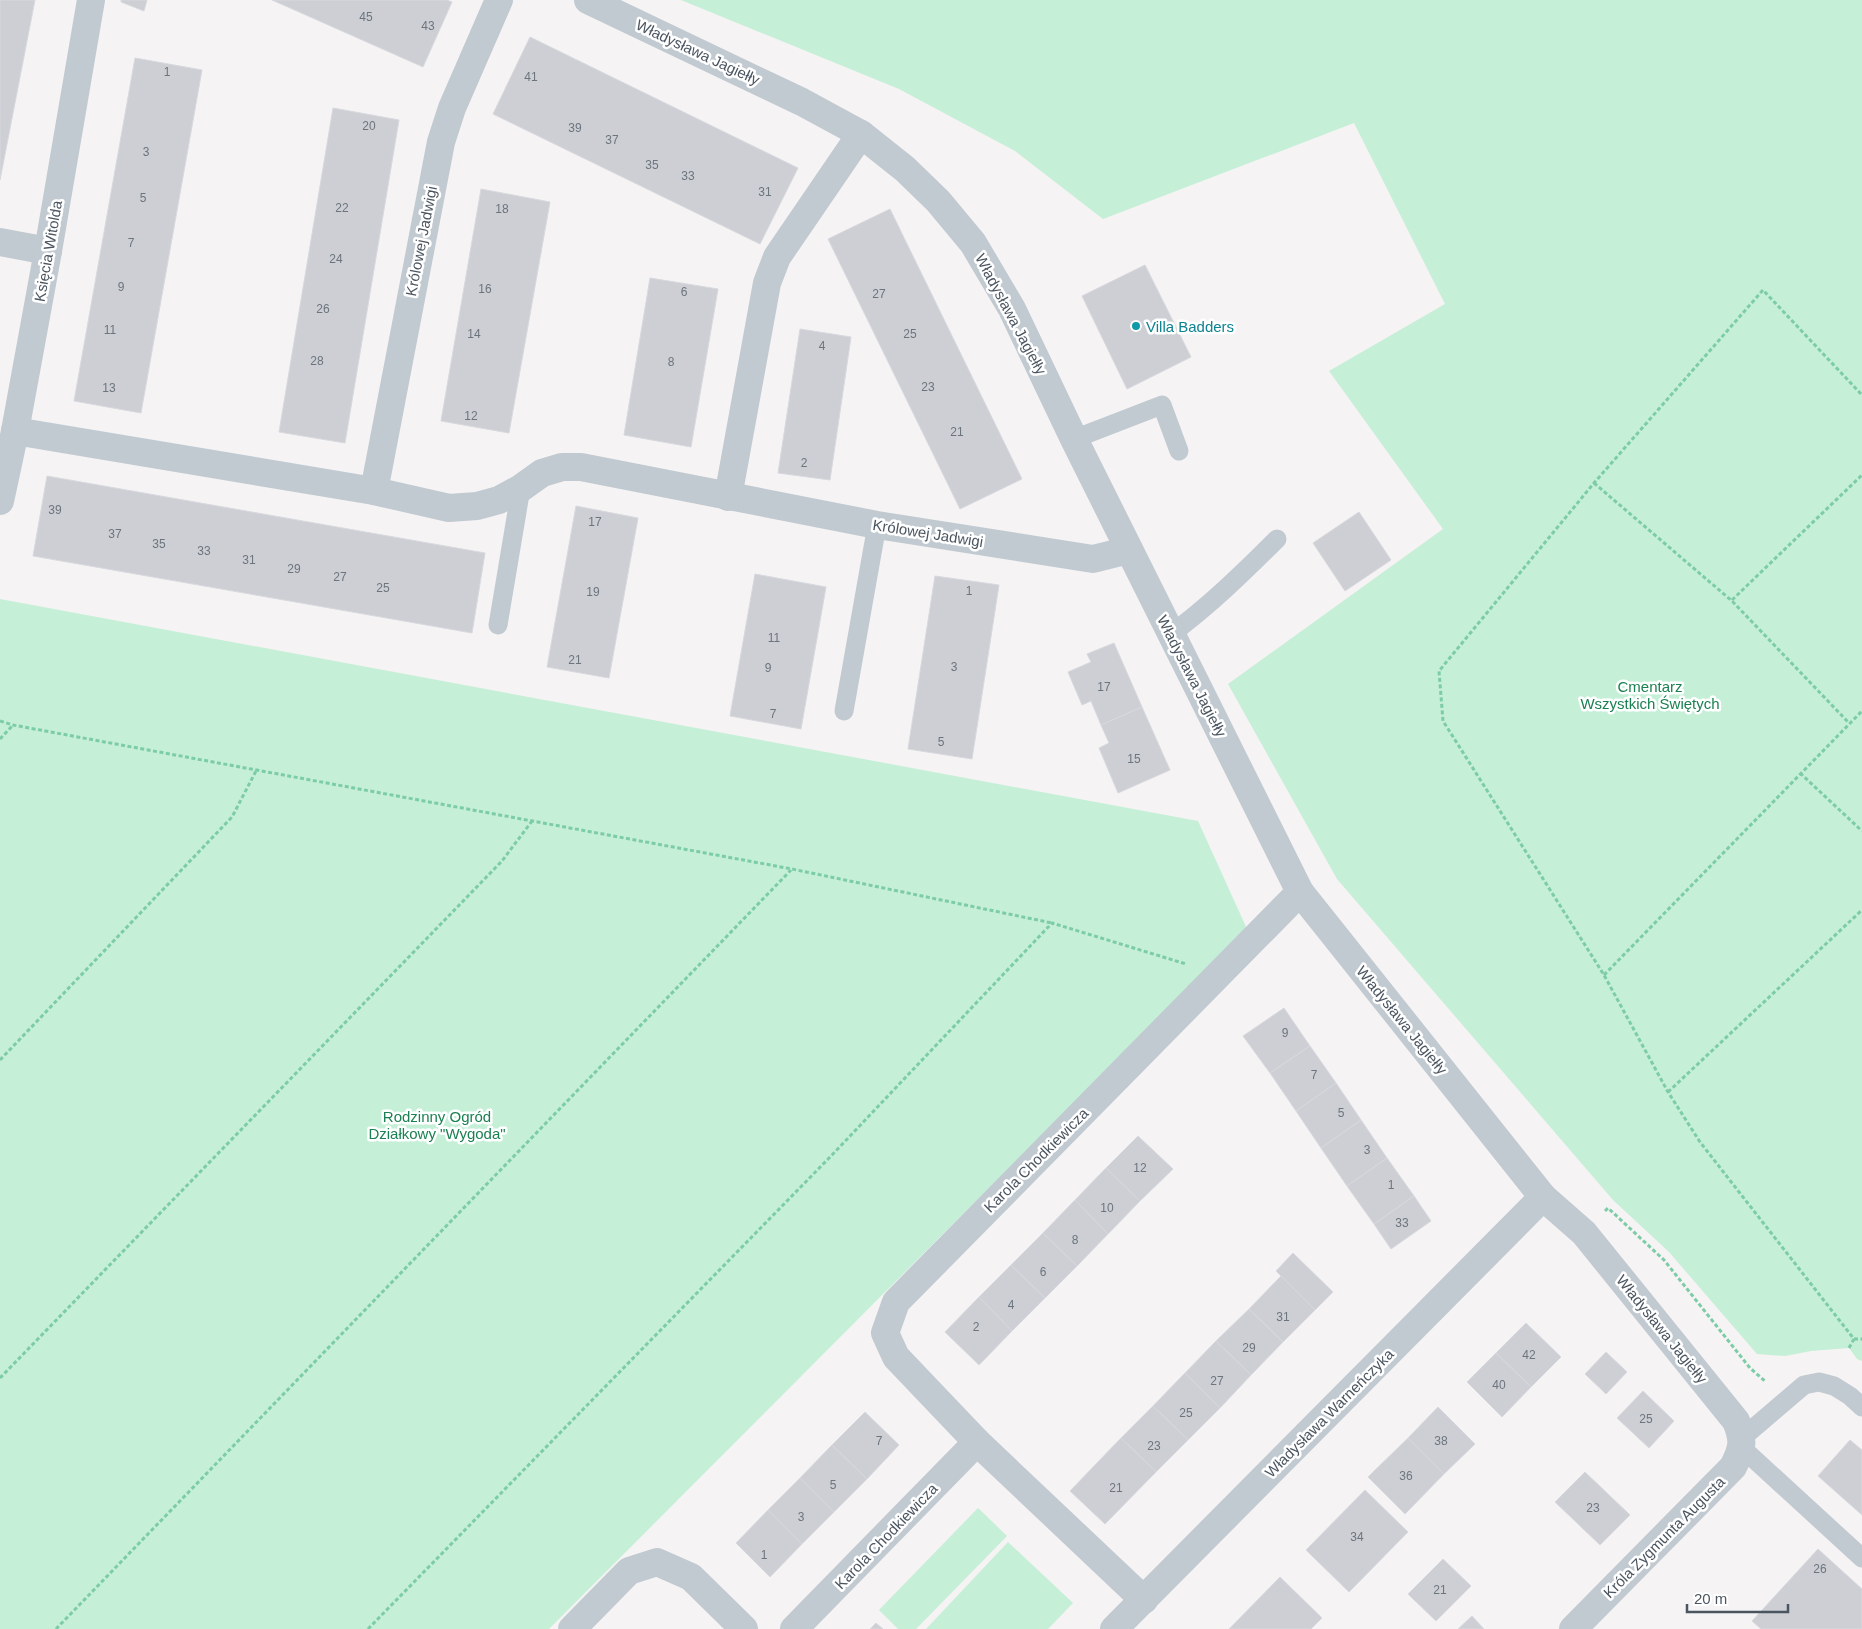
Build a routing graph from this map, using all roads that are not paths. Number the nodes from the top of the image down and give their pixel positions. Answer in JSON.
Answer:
{"nodes":[{"id":1,"x":91,"y":0,"type":"edge"},
{"id":2,"x":500,"y":0,"type":"edge"},
{"id":3,"x":588,"y":0,"type":"edge"},
{"id":4,"x":861,"y":134,"type":"junction"},
{"id":5,"x":0,"y":242,"type":"edge"},
{"id":6,"x":48,"y":251,"type":"junction"},
{"id":7,"x":15,"y":431,"type":"junction"},
{"id":8,"x":1074,"y":439,"type":"junction"},
{"id":9,"x":1179,"y":451,"type":"dead end"},
{"id":10,"x":521,"y":488,"type":"junction"},
{"id":11,"x":374,"y":491,"type":"junction"},
{"id":12,"x":728,"y":497,"type":"junction"},
{"id":13,"x":0,"y":501,"type":"edge"},
{"id":14,"x":877,"y":525,"type":"junction"},
{"id":15,"x":1277,"y":539,"type":"dead end"},
{"id":16,"x":1129,"y":550,"type":"junction"},
{"id":17,"x":498,"y":625,"type":"dead end"},
{"id":18,"x":1171,"y":634,"type":"junction"},
{"id":19,"x":844,"y":711,"type":"dead end"},
{"id":20,"x":1300,"y":892,"type":"junction"},
{"id":21,"x":1543,"y":1197,"type":"junction"},
{"id":22,"x":1862,"y":1407,"type":"edge"},
{"id":23,"x":977,"y":1442,"type":"junction"},
{"id":24,"x":1742,"y":1443,"type":"junction"},
{"id":25,"x":1862,"y":1558,"type":"edge"},
{"id":26,"x":1144,"y":1600,"type":"junction"},
{"id":27,"x":572,"y":1629,"type":"edge"},
{"id":28,"x":744,"y":1629,"type":"edge"},
{"id":29,"x":794,"y":1629,"type":"edge"},
{"id":30,"x":1114,"y":1629,"type":"edge"},
{"id":31,"x":1573,"y":1629,"type":"edge"}],
"edges":[{"from":1,"to":6,"type":"street","name":"Księcia Witolda"},
{"from":2,"to":11,"type":"street","name":"Królowej Jadwigi"},
{"from":3,"to":4,"type":"street","name":"Władysława Jagiełły"},
{"from":4,"to":8,"type":"street","name":"Władysława Jagiełły"},
{"from":4,"to":12,"type":"street"},
{"from":5,"to":6,"type":"street"},
{"from":6,"to":7,"type":"street","name":"Księcia Witolda"},
{"from":7,"to":11,"type":"street","name":"Królowej Jadwigi"},
{"from":7,"to":13,"type":"street","name":"Księcia Witolda"},
{"from":8,"to":9,"type":"lane"},
{"from":8,"to":16,"type":"street","name":"Władysława Jagiełły"},
{"from":10,"to":11,"type":"street","name":"Królowej Jadwigi"},
{"from":10,"to":12,"type":"street","name":"Królowej Jadwigi"},
{"from":10,"to":17,"type":"lane"},
{"from":12,"to":14,"type":"street","name":"Królowej Jadwigi"},
{"from":14,"to":16,"type":"street","name":"Królowej Jadwigi"},
{"from":14,"to":19,"type":"lane"},
{"from":15,"to":18,"type":"lane"},
{"from":16,"to":18,"type":"street","name":"Władysława Jagiełły"},
{"from":18,"to":20,"type":"street","name":"Władysława Jagiełły"},
{"from":20,"to":21,"type":"street","name":"Władysława Jagiełły"},
{"from":20,"to":23,"type":"street","name":"Karola Chodkiewicza"},
{"from":21,"to":24,"type":"street","name":"Władysława Jagiełły"},
{"from":21,"to":26,"type":"street","name":"Władysława Warneńczyka"},
{"from":22,"to":24,"type":"lane"},
{"from":23,"to":26,"type":"street","name":"Karola Chodkiewicza"},
{"from":23,"to":29,"type":"street","name":"Karola Chodkiewicza"},
{"from":24,"to":25,"type":"lane"},
{"from":24,"to":31,"type":"street","name":"Króla Zygmunta Augusta"},
{"from":26,"to":30,"type":"street","name":"Władysława Warneńczyka"},
{"from":27,"to":28,"type":"street"}]}
